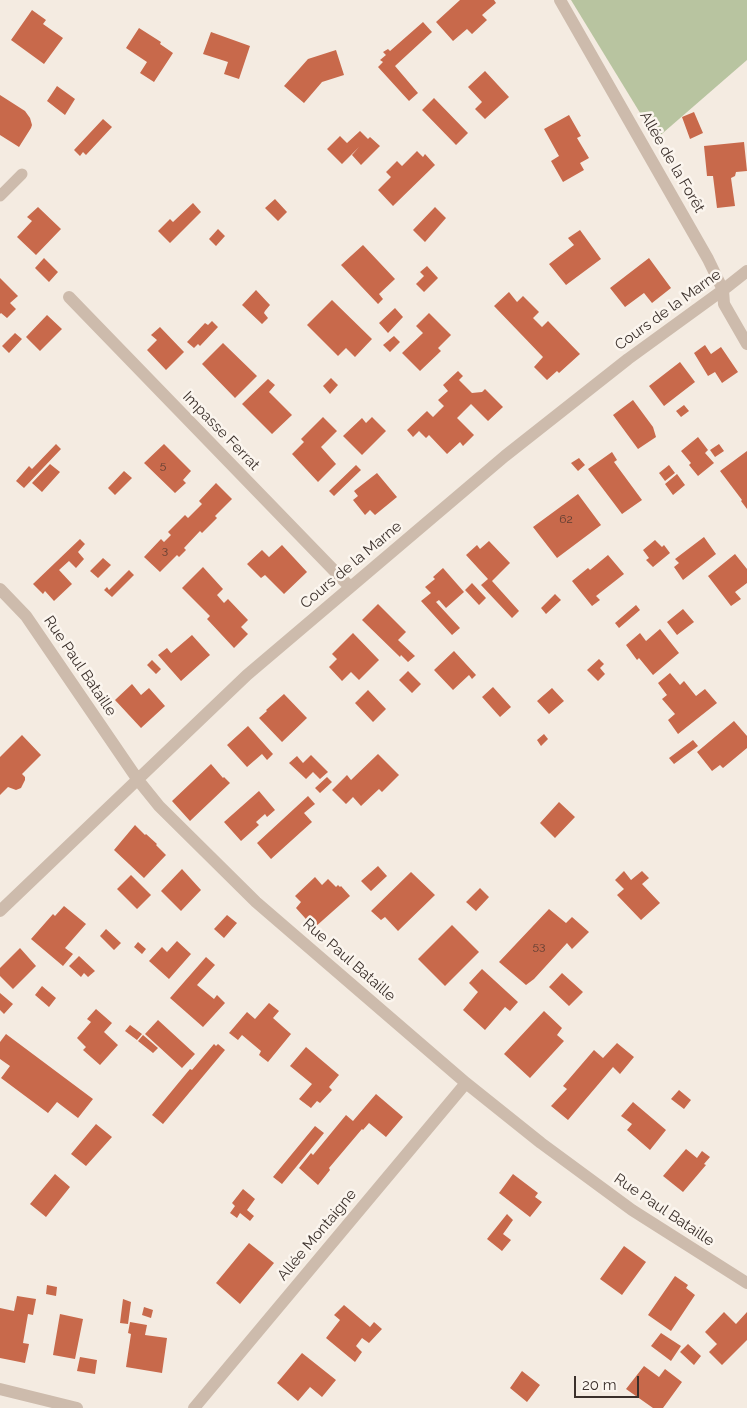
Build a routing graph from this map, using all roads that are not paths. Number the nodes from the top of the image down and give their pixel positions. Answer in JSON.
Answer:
{"nodes":[{"id":1,"x":560,"y":0,"type":"edge"},
{"id":2,"x":22,"y":174,"type":"dead end"},
{"id":3,"x":0,"y":196,"type":"edge"},
{"id":4,"x":747,"y":271,"type":"edge"},
{"id":5,"x":723,"y":290,"type":"junction"},
{"id":6,"x":69,"y":297,"type":"dead end"},
{"id":7,"x":747,"y":344,"type":"edge"},
{"id":8,"x":350,"y":587,"type":"junction"},
{"id":9,"x":0,"y":589,"type":"edge"},
{"id":10,"x":138,"y":780,"type":"junction"},
{"id":11,"x":0,"y":911,"type":"edge"},
{"id":12,"x":466,"y":1083,"type":"junction"},
{"id":13,"x":747,"y":1283,"type":"edge"},
{"id":14,"x":0,"y":1389,"type":"edge"},
{"id":15,"x":77,"y":1408,"type":"edge"},
{"id":16,"x":194,"y":1408,"type":"edge"}],
"edges":[{"from":1,"to":5,"type":"street","name":"Allée de la Forêt"},
{"from":2,"to":3,"type":"lane"},
{"from":4,"to":5,"type":"street","name":"Cours de la Marne"},
{"from":5,"to":7,"type":"street","name":"Allée de la Forêt"},
{"from":5,"to":8,"type":"street","name":"Cours de la Marne"},
{"from":6,"to":8,"type":"street","name":"Impasse Ferrat"},
{"from":8,"to":10,"type":"street","name":"Cours de la Marne"},
{"from":9,"to":10,"type":"street","name":"Rue Paul Bataille"},
{"from":10,"to":11,"type":"street","name":"Cours de la Marne"},
{"from":10,"to":12,"type":"street","name":"Rue Paul Bataille"},
{"from":12,"to":13,"type":"street","name":"Rue Paul Bataille"},
{"from":12,"to":16,"type":"street","name":"Allée Montaigne"},
{"from":14,"to":15,"type":"street"}]}
